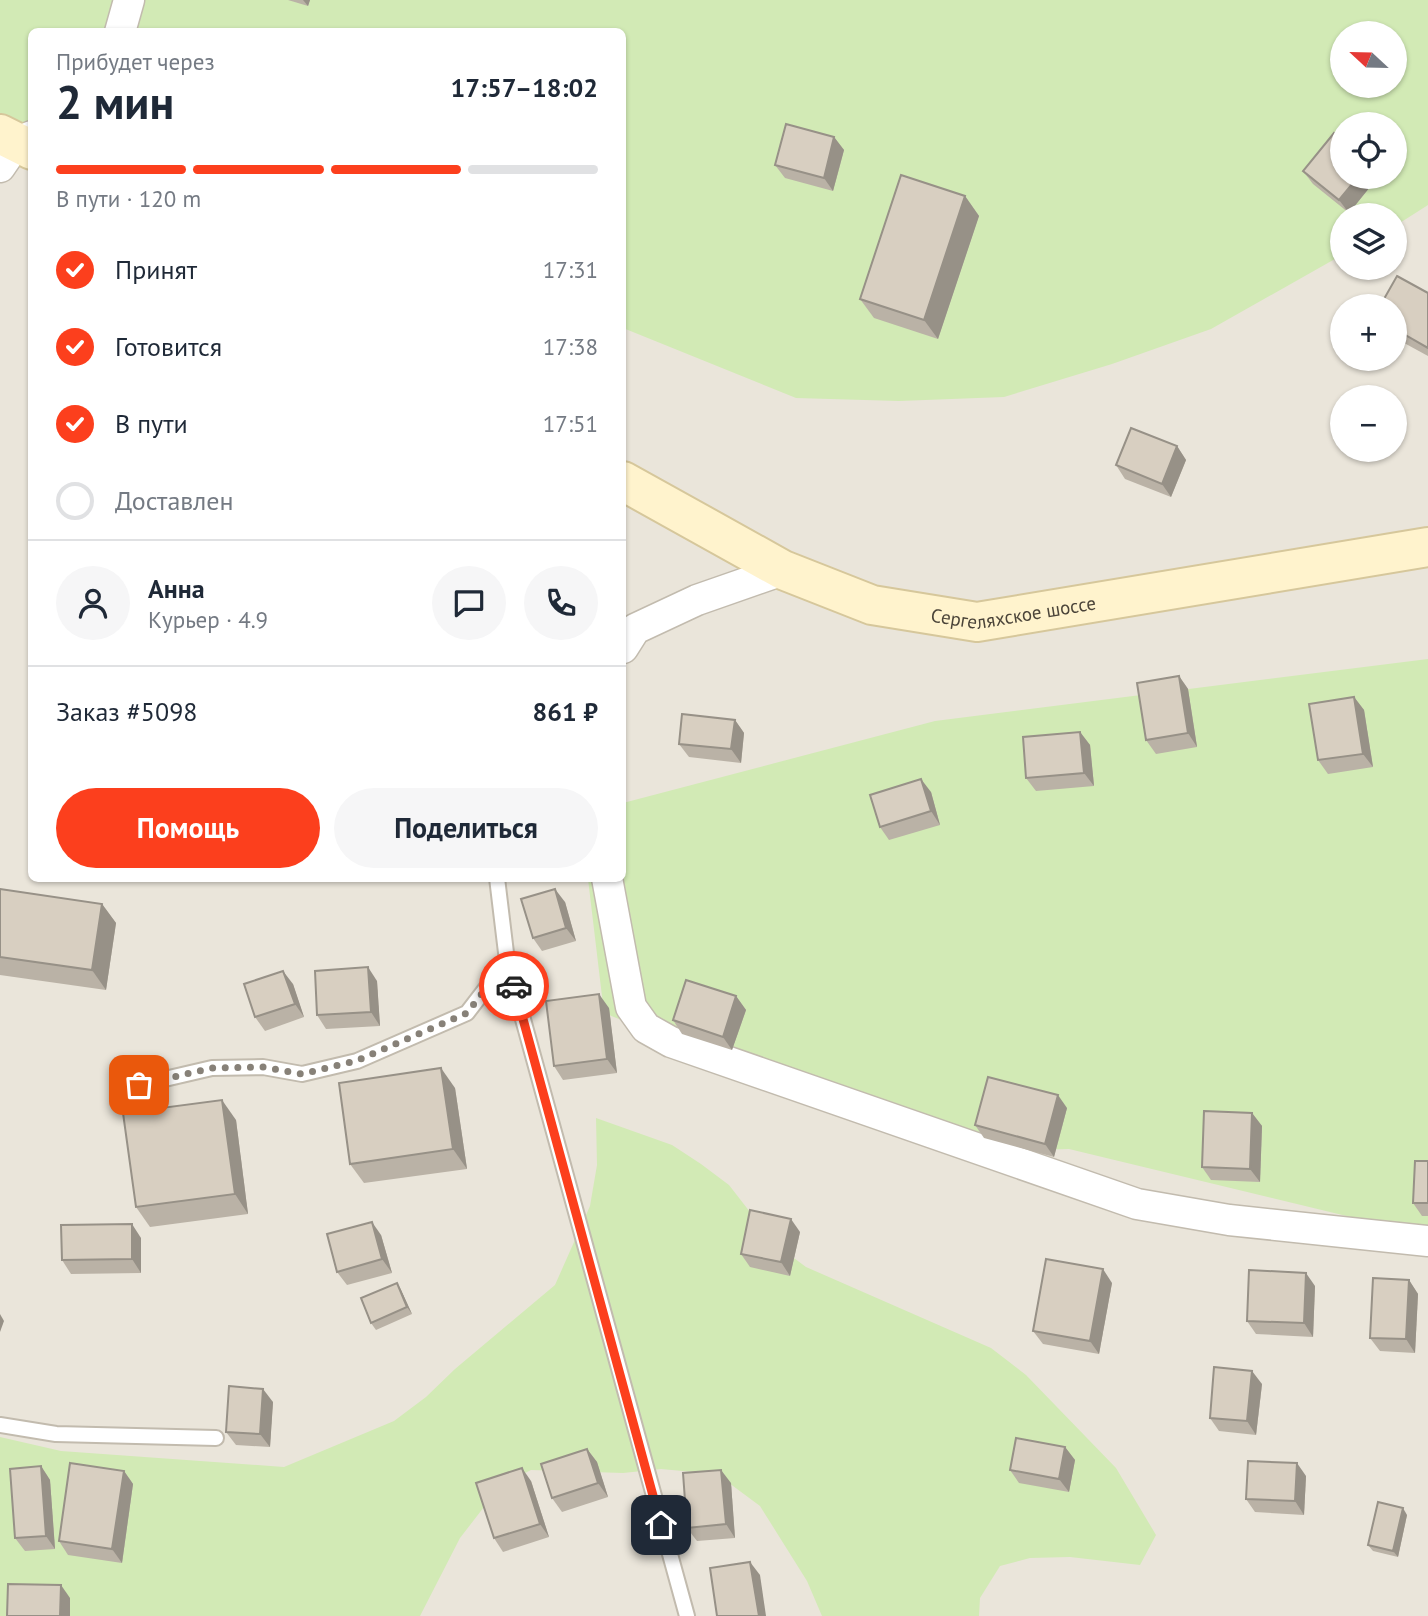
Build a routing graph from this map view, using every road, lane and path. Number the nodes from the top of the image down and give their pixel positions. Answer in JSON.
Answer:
{"nodes":[{"id":1,"x":129,"y":0,"type":"edge"},
{"id":2,"x":121,"y":28,"type":"edge"},
{"id":3,"x":626,"y":483,"type":"edge"},
{"id":4,"x":1428,"y":548,"type":"edge"},
{"id":5,"x":783,"y":570,"type":"junction"},
{"id":6,"x":627,"y":635,"type":"edge"},
{"id":7,"x":497,"y":882,"type":"edge"},
{"id":8,"x":608,"y":882,"type":"edge"},
{"id":9,"x":507,"y":961,"type":"junction"},
{"id":10,"x":139,"y":1085,"type":"dead end"},
{"id":11,"x":1428,"y":1241,"type":"edge"},
{"id":12,"x":0,"y":1424,"type":"edge"},
{"id":13,"x":216,"y":1438,"type":"dead end"},
{"id":14,"x":687,"y":1616,"type":"edge"}],
"edges":[{"from":1,"to":2,"type":"street"},
{"from":3,"to":5,"type":"main road","name":"Сергеляхское шоссе"},
{"from":4,"to":5,"type":"main road","name":"Сергеляхское шоссе"},
{"from":5,"to":6,"type":"street"},
{"from":7,"to":9,"type":"lane"},
{"from":8,"to":11,"type":"street"},
{"from":9,"to":10,"type":"lane"},
{"from":9,"to":14,"type":"lane"},
{"from":12,"to":13,"type":"lane"}]}
